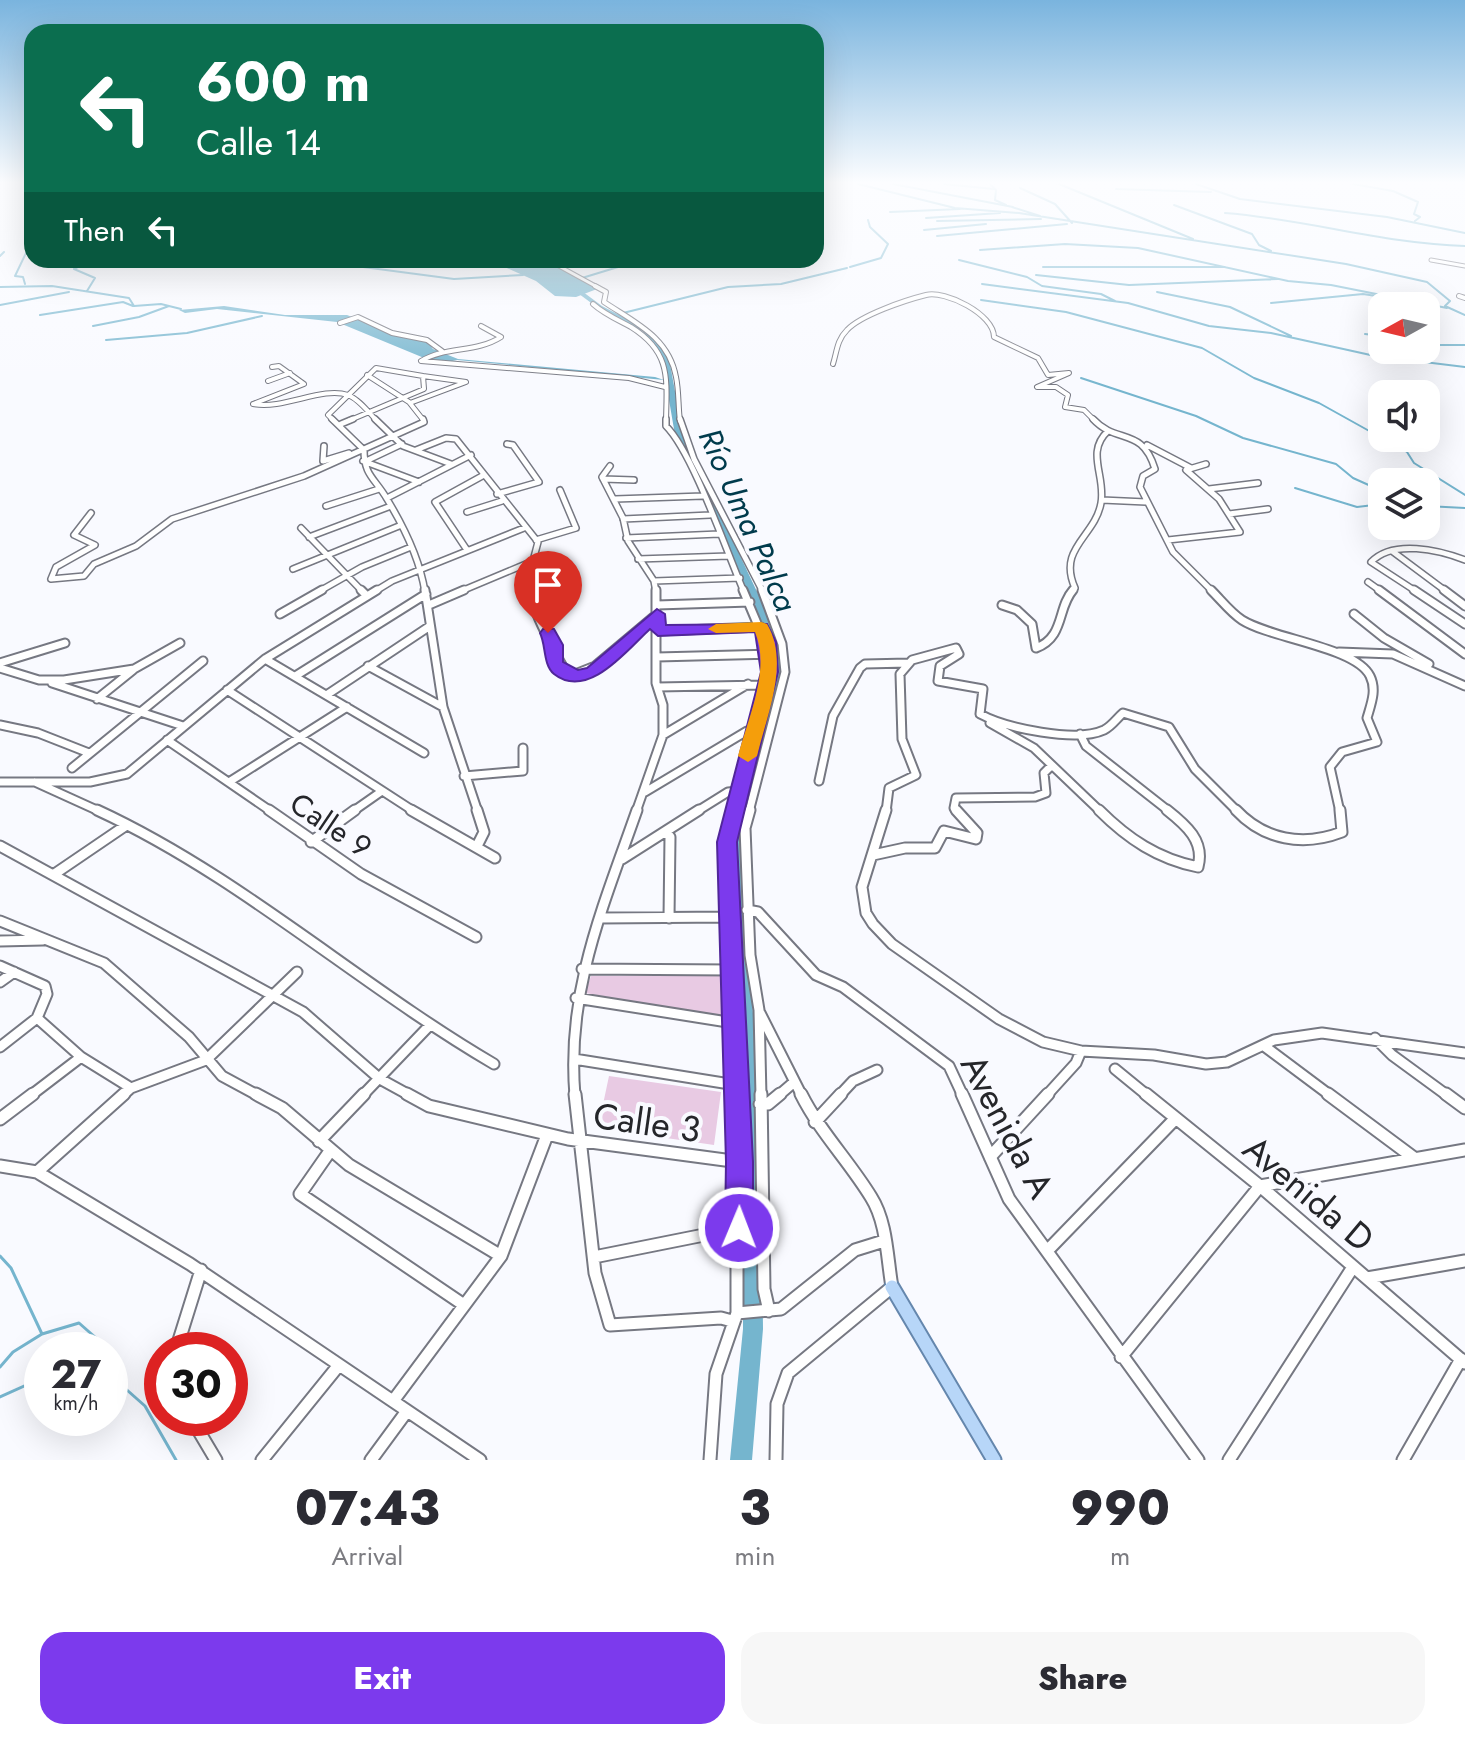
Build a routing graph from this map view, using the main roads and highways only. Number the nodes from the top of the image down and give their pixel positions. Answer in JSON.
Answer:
{"nodes":[{"id":1,"x":892,"y":1287,"type":"road end"},
{"id":2,"x":994,"y":1460,"type":"edge"}],
"edges":[{"from":1,"to":2,"type":"main road"}]}
